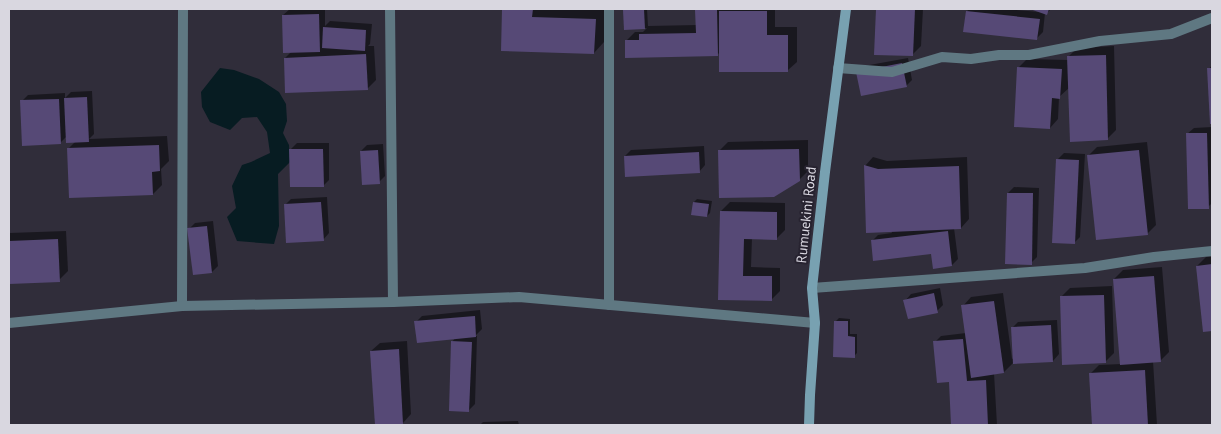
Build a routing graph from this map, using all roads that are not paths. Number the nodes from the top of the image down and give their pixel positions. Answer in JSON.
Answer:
{"nodes":[{"id":1,"x":183,"y":9,"type":"edge"},
{"id":2,"x":390,"y":9,"type":"edge"},
{"id":3,"x":609,"y":9,"type":"edge"},
{"id":4,"x":846,"y":9,"type":"edge"},
{"id":5,"x":1212,"y":18,"type":"edge"},
{"id":6,"x":838,"y":68,"type":"junction"},
{"id":7,"x":1212,"y":252,"type":"edge"},
{"id":8,"x":812,"y":288,"type":"junction"},
{"id":9,"x":392,"y":302,"type":"junction"},
{"id":10,"x":610,"y":305,"type":"junction"},
{"id":11,"x":182,"y":306,"type":"junction"},
{"id":12,"x":9,"y":323,"type":"edge"},
{"id":13,"x":815,"y":323,"type":"junction"},
{"id":14,"x":809,"y":425,"type":"edge"}],
"edges":[{"from":1,"to":11,"type":"street"},
{"from":2,"to":9,"type":"street"},
{"from":3,"to":10,"type":"street"},
{"from":4,"to":6,"type":"street","name":"Rumuekini Road"},
{"from":5,"to":6,"type":"street"},
{"from":6,"to":8,"type":"street","name":"Rumuekini Road"},
{"from":7,"to":8,"type":"street"},
{"from":8,"to":13,"type":"street","name":"Rumuekini Road"},
{"from":9,"to":10,"type":"street"},
{"from":9,"to":11,"type":"street"},
{"from":10,"to":13,"type":"street"},
{"from":11,"to":12,"type":"street"},
{"from":13,"to":14,"type":"street","name":"Rumuekini Road"}]}
